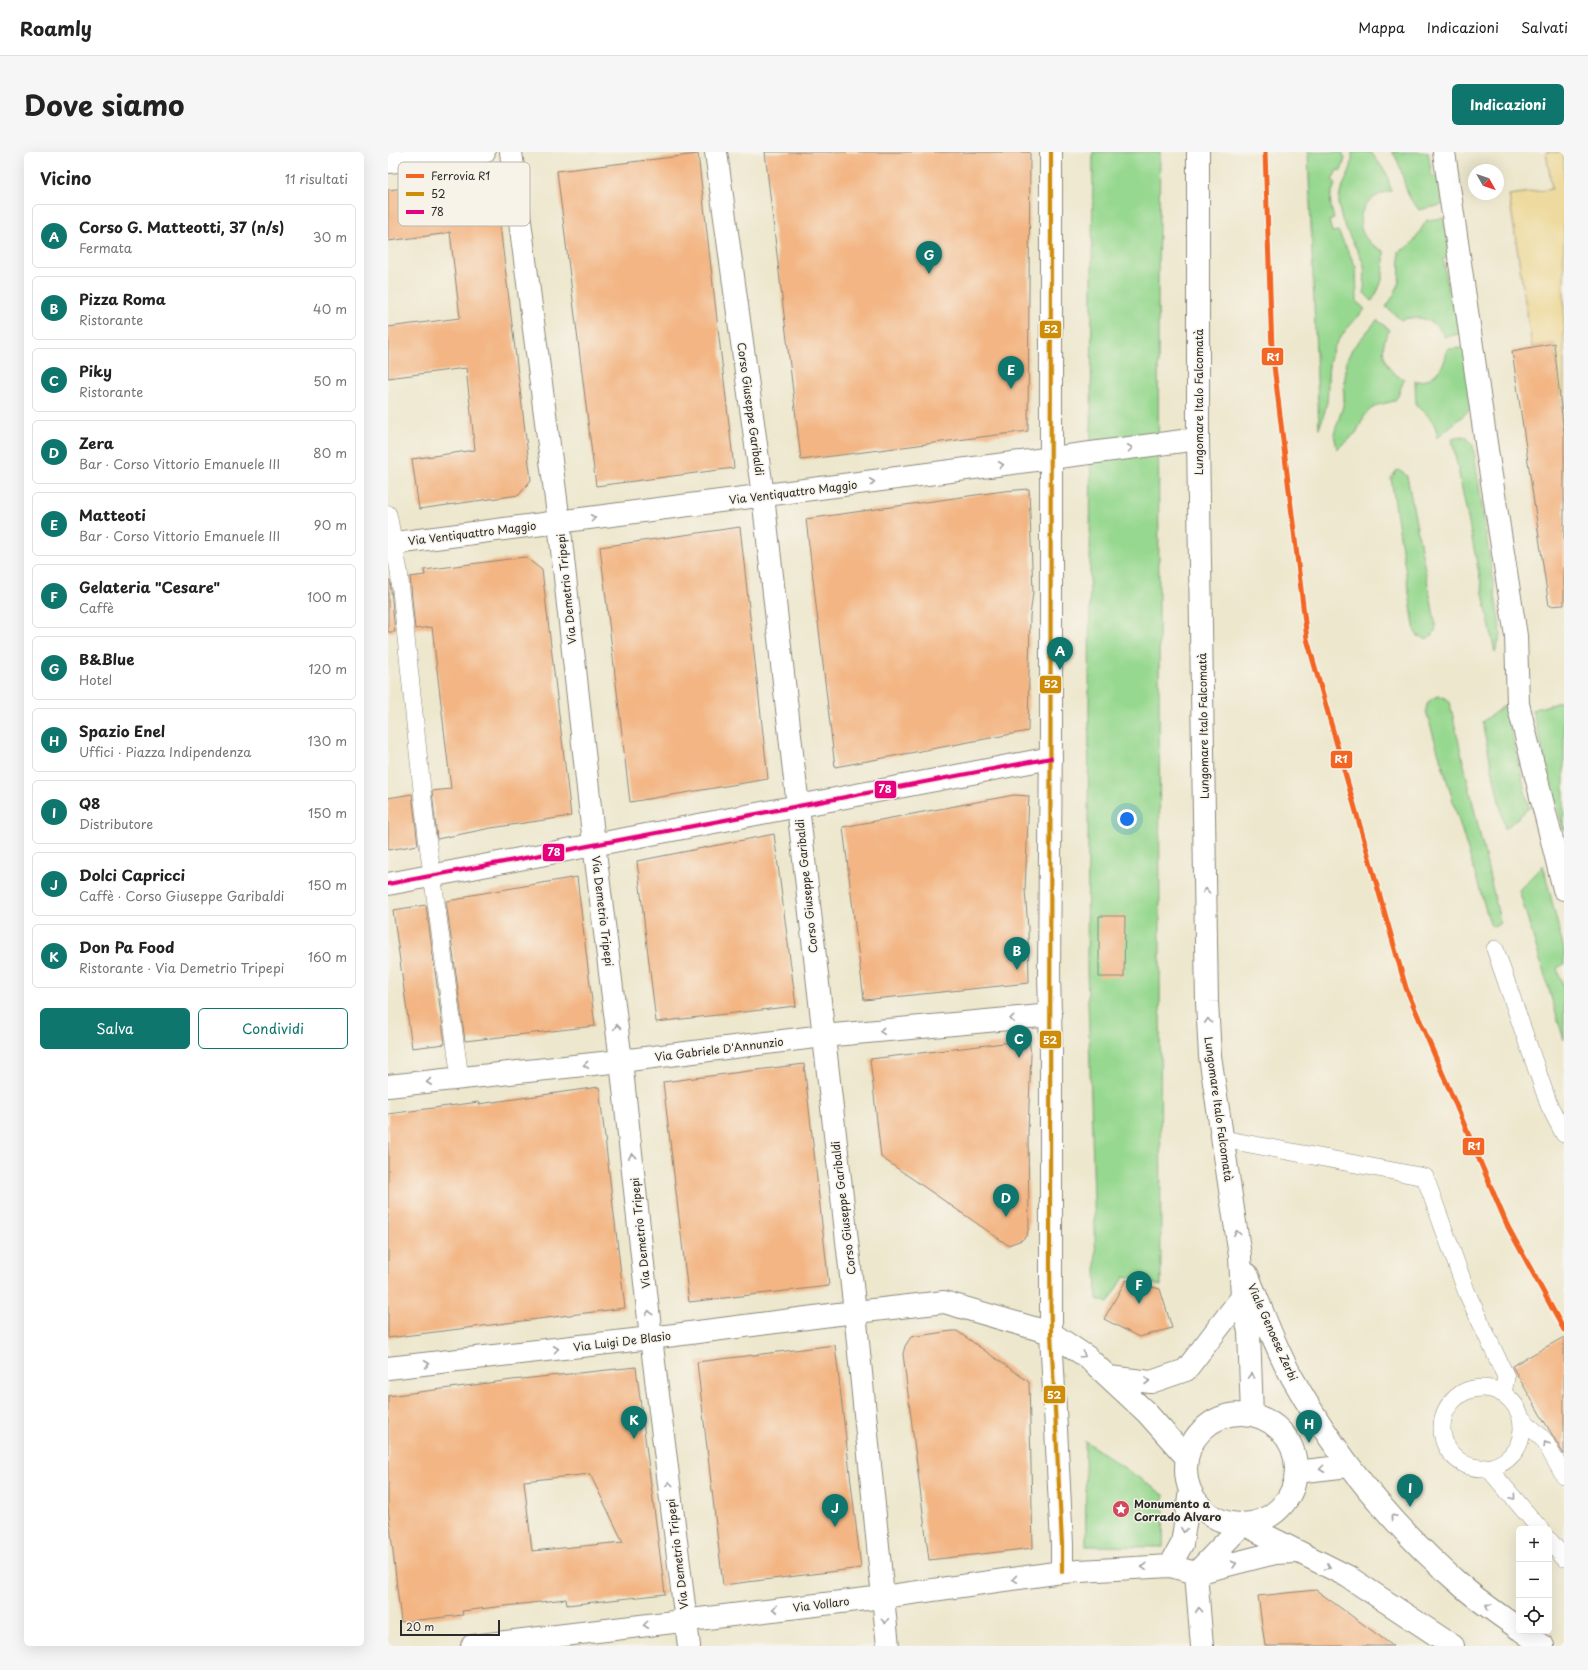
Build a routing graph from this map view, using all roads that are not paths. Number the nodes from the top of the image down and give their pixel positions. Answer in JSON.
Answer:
{"nodes":[{"id":1,"x":484,"y":152,"type":"edge"},
{"id":2,"x":511,"y":152,"type":"edge"},
{"id":3,"x":716,"y":152,"type":"edge"},
{"id":4,"x":1051,"y":152,"type":"edge"},
{"id":5,"x":1198,"y":152,"type":"edge"},
{"id":6,"x":1444,"y":152,"type":"edge"},
{"id":7,"x":388,"y":162,"type":"edge"},
{"id":8,"x":512,"y":162,"type":"edge"},
{"id":9,"x":521,"y":226,"type":"edge"},
{"id":10,"x":1198,"y":440,"type":"junction"},
{"id":11,"x":1051,"y":458,"type":"junction"},
{"id":12,"x":763,"y":496,"type":"junction"},
{"id":13,"x":388,"y":514,"type":"edge"},
{"id":14,"x":559,"y":522,"type":"junction"},
{"id":15,"x":391,"y":544,"type":"edge"},
{"id":16,"x":1051,"y":758,"type":"junction"},
{"id":17,"x":797,"y":807,"type":"junction"},
{"id":18,"x":594,"y":844,"type":"junction"},
{"id":19,"x":433,"y":875,"type":"junction"},
{"id":20,"x":388,"y":884,"type":"edge"},
{"id":21,"x":1564,"y":889,"type":"edge"},
{"id":22,"x":1495,"y":949,"type":"dead end"},
{"id":23,"x":1051,"y":1015,"type":"junction"},
{"id":24,"x":823,"y":1036,"type":"junction"},
{"id":25,"x":621,"y":1061,"type":"junction"},
{"id":26,"x":460,"y":1078,"type":"junction"},
{"id":27,"x":388,"y":1086,"type":"edge"},
{"id":28,"x":1564,"y":1134,"type":"edge"},
{"id":29,"x":1223,"y":1139,"type":"junction"},
{"id":30,"x":1240,"y":1256,"type":"junction"},
{"id":31,"x":1242,"y":1297,"type":"junction"},
{"id":32,"x":855,"y":1312,"type":"junction"},
{"id":33,"x":1051,"y":1334,"type":"junction"},
{"id":34,"x":651,"y":1338,"type":"junction"},
{"id":35,"x":388,"y":1368,"type":"edge"},
{"id":36,"x":1109,"y":1377,"type":"junction"},
{"id":37,"x":1503,"y":1394,"type":"junction"},
{"id":38,"x":1252,"y":1415,"type":"junction"},
{"id":39,"x":1521,"y":1418,"type":"junction"},
{"id":40,"x":1187,"y":1458,"type":"junction"},
{"id":41,"x":1349,"y":1466,"type":"junction"},
{"id":42,"x":1488,"y":1468,"type":"junction"},
{"id":43,"x":1296,"y":1472,"type":"junction"},
{"id":44,"x":1564,"y":1476,"type":"edge"},
{"id":45,"x":1190,"y":1491,"type":"junction"},
{"id":46,"x":1243,"y":1524,"type":"junction"},
{"id":47,"x":1537,"y":1526,"type":"edge"},
{"id":48,"x":1552,"y":1544,"type":"edge"},
{"id":49,"x":1297,"y":1552,"type":"junction"},
{"id":50,"x":1564,"y":1558,"type":"edge"},
{"id":51,"x":1170,"y":1566,"type":"junction"},
{"id":52,"x":1062,"y":1572,"type":"junction"},
{"id":53,"x":1196,"y":1573,"type":"junction"},
{"id":54,"x":883,"y":1597,"type":"junction"},
{"id":55,"x":685,"y":1620,"type":"junction"},
{"id":56,"x":1516,"y":1627,"type":"edge"},
{"id":57,"x":1526,"y":1634,"type":"edge"},
{"id":58,"x":472,"y":1646,"type":"edge"},
{"id":59,"x":689,"y":1646,"type":"edge"},
{"id":60,"x":888,"y":1646,"type":"edge"},
{"id":61,"x":1202,"y":1646,"type":"edge"},
{"id":62,"x":1452,"y":1646,"type":"edge"},
{"id":63,"x":1543,"y":1646,"type":"edge"}],
"edges":[{"from":1,"to":7,"type":"street"},
{"from":2,"to":8,"type":"street","name":"Via Demetrio Tripepi"},
{"from":3,"to":12,"type":"street","name":"Corso Giuseppe Garibaldi"},
{"from":4,"to":11,"type":"street"},
{"from":5,"to":10,"type":"street","name":"Lungomare Italo Falcomatà"},
{"from":6,"to":21,"type":"street"},
{"from":9,"to":14,"type":"street","name":"Via Demetrio Tripepi"},
{"from":11,"to":10,"type":"street","name":"Via Ventiquattro Maggio","one_way":true},
{"from":29,"to":10,"type":"street","name":"Lungomare Italo Falcomatà","one_way":true},
{"from":12,"to":11,"type":"street","name":"Via Ventiquattro Maggio","one_way":true},
{"from":11,"to":16,"type":"street"},
{"from":14,"to":12,"type":"street","name":"Via Ventiquattro Maggio","one_way":true},
{"from":12,"to":17,"type":"street","name":"Corso Giuseppe Garibaldi"},
{"from":13,"to":15,"type":"lane"},
{"from":14,"to":15,"type":"street","name":"Via Ventiquattro Maggio"},
{"from":14,"to":18,"type":"street","name":"Via Demetrio Tripepi"},
{"from":15,"to":19,"type":"lane"},
{"from":16,"to":17,"type":"street"},
{"from":16,"to":23,"type":"street"},
{"from":17,"to":18,"type":"street"},
{"from":17,"to":24,"type":"street","name":"Corso Giuseppe Garibaldi"},
{"from":18,"to":19,"type":"street"},
{"from":25,"to":18,"type":"street","name":"Via Demetrio Tripepi","one_way":true},
{"from":19,"to":20,"type":"street"},
{"from":19,"to":26,"type":"lane"},
{"from":22,"to":28,"type":"lane"},
{"from":23,"to":24,"type":"street","name":"Via Gabriele D'Annunzio","one_way":true},
{"from":23,"to":33,"type":"street"},
{"from":24,"to":25,"type":"street","name":"Via Gabriele D'Annunzio"},
{"from":24,"to":32,"type":"street","name":"Corso Giuseppe Garibaldi"},
{"from":25,"to":26,"type":"street","name":"Via Gabriele D'Annunzio","one_way":true},
{"from":34,"to":25,"type":"street","name":"Via Demetrio Tripepi","one_way":true},
{"from":26,"to":27,"type":"street","name":"Via Gabriele D'Annunzio","one_way":true},
{"from":30,"to":29,"type":"street","name":"Lungomare Italo Falcomatà","one_way":true},
{"from":29,"to":37,"type":"lane"},
{"from":30,"to":31,"type":"street","name":"Lungomare Italo Falcomatà"},
{"from":30,"to":41,"type":"street","name":"Viale Genoese Zerbi"},
{"from":36,"to":31,"type":"street","one_way":true},
{"from":38,"to":31,"type":"street","name":"Lungomare Italo Falcomatà","one_way":true},
{"from":32,"to":33,"type":"street","name":"Via Luigi De Blasio"},
{"from":32,"to":34,"type":"street","name":"Via Luigi De Blasio"},
{"from":32,"to":54,"type":"street","name":"Corso Giuseppe Garibaldi"},
{"from":33,"to":36,"type":"street","name":"Via Luigi De Blasio","one_way":true},
{"from":33,"to":52,"type":"street"},
{"from":35,"to":34,"type":"street","name":"Via Luigi De Blasio","one_way":true},
{"from":55,"to":34,"type":"street","name":"Via Demetrio Tripepi","one_way":true},
{"from":36,"to":40,"type":"street","name":"Via Luigi De Blasio"},
{"from":37,"to":39,"type":"lane"},
{"from":37,"to":42,"type":"lane"},
{"from":38,"to":40,"type":"street"},
{"from":38,"to":43,"type":"street"},
{"from":39,"to":42,"type":"lane"},
{"from":44,"to":39,"type":"lane","one_way":true},
{"from":40,"to":45,"type":"street"},
{"from":41,"to":43,"type":"street","one_way":true},
{"from":56,"to":41,"type":"street","name":"Viale Genoese Zerbi","one_way":true},
{"from":42,"to":47,"type":"lane","one_way":true},
{"from":43,"to":46,"type":"street"},
{"from":45,"to":46,"type":"street"},
{"from":45,"to":51,"type":"street","one_way":true},
{"from":46,"to":49,"type":"street"},
{"from":46,"to":53,"type":"street"},
{"from":48,"to":50,"type":"lane"},
{"from":53,"to":49,"type":"street","one_way":true},
{"from":49,"to":62,"type":"street","one_way":true},
{"from":51,"to":52,"type":"street","name":"Via Vollaro","one_way":true},
{"from":51,"to":53,"type":"street","name":"Via Vollaro"},
{"from":52,"to":54,"type":"street","name":"Via Vollaro","one_way":true},
{"from":61,"to":53,"type":"street","one_way":true},
{"from":54,"to":55,"type":"street","name":"Via Vollaro","one_way":true},
{"from":54,"to":60,"type":"street","name":"Corso Giuseppe Garibaldi","one_way":true},
{"from":55,"to":58,"type":"street","name":"Via Vollaro","one_way":true},
{"from":55,"to":59,"type":"street","name":"Via Demetrio Tripepi"},
{"from":57,"to":63,"type":"street"}]}
